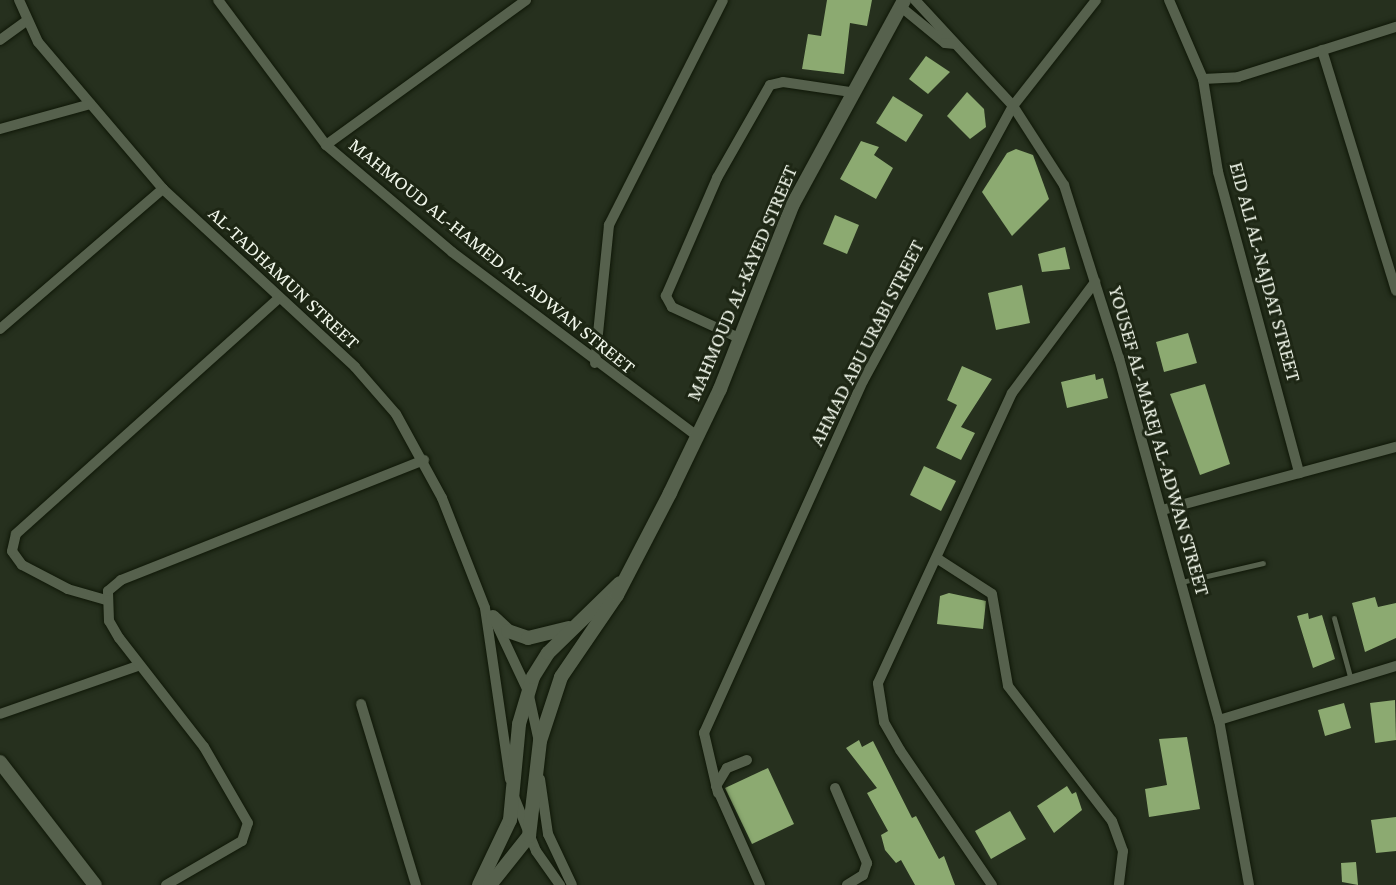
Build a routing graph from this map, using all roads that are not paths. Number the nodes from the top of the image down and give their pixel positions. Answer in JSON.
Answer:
{"nodes":[{"id":1,"x":19,"y":0,"type":"edge"},
{"id":2,"x":218,"y":0,"type":"edge"},
{"id":3,"x":526,"y":0,"type":"edge"},
{"id":4,"x":723,"y":0,"type":"edge"},
{"id":5,"x":915,"y":0,"type":"edge"},
{"id":6,"x":1096,"y":0,"type":"edge"},
{"id":7,"x":1169,"y":0,"type":"edge"},
{"id":8,"x":902,"y":3,"type":"edge"},
{"id":9,"x":26,"y":21,"type":"junction"},
{"id":10,"x":1396,"y":27,"type":"edge"},
{"id":11,"x":0,"y":40,"type":"edge"},
{"id":12,"x":955,"y":44,"type":"junction"},
{"id":13,"x":1322,"y":51,"type":"junction"},
{"id":14,"x":1203,"y":79,"type":"junction"},
{"id":15,"x":851,"y":92,"type":"junction"},
{"id":16,"x":91,"y":104,"type":"junction"},
{"id":17,"x":1013,"y":106,"type":"junction"},
{"id":18,"x":0,"y":129,"type":"edge"},
{"id":19,"x":326,"y":145,"type":"junction"},
{"id":20,"x":163,"y":189,"type":"junction"},
{"id":21,"x":1095,"y":282,"type":"junction"},
{"id":22,"x":1396,"y":291,"type":"edge"},
{"id":23,"x":277,"y":300,"type":"junction"},
{"id":24,"x":0,"y":329,"type":"edge"},
{"id":25,"x":739,"y":338,"type":"junction"},
{"id":26,"x":595,"y":363,"type":"junction"},
{"id":27,"x":697,"y":436,"type":"junction"},
{"id":28,"x":1396,"y":447,"type":"edge"},
{"id":29,"x":424,"y":460,"type":"junction"},
{"id":30,"x":1299,"y":472,"type":"junction"},
{"id":31,"x":1162,"y":510,"type":"junction"},
{"id":32,"x":938,"y":559,"type":"junction"},
{"id":33,"x":1263,"y":563,"type":"dead end"},
{"id":34,"x":1181,"y":582,"type":"junction"},
{"id":35,"x":620,"y":583,"type":"junction"},
{"id":36,"x":106,"y":600,"type":"junction"},
{"id":37,"x":489,"y":612,"type":"junction"},
{"id":38,"x":1334,"y":618,"type":"dead end"},
{"id":39,"x":574,"y":627,"type":"junction"},
{"id":40,"x":138,"y":666,"type":"junction"},
{"id":41,"x":1396,"y":666,"type":"edge"},
{"id":42,"x":1350,"y":680,"type":"junction"},
{"id":43,"x":528,"y":691,"type":"junction"},
{"id":44,"x":361,"y":704,"type":"dead end"},
{"id":45,"x":0,"y":714,"type":"edge"},
{"id":46,"x":1219,"y":720,"type":"junction"},
{"id":47,"x":540,"y":741,"type":"junction"},
{"id":48,"x":747,"y":760,"type":"dead end"},
{"id":49,"x":0,"y":762,"type":"edge"},
{"id":50,"x":835,"y":788,"type":"dead end"},
{"id":51,"x":718,"y":793,"type":"junction"},
{"id":52,"x":514,"y":797,"type":"junction"},
{"id":53,"x":529,"y":836,"type":"junction"},
{"id":54,"x":95,"y":885,"type":"edge"},
{"id":55,"x":166,"y":885,"type":"edge"},
{"id":56,"x":416,"y":885,"type":"edge"},
{"id":57,"x":479,"y":885,"type":"edge"},
{"id":58,"x":490,"y":885,"type":"edge"},
{"id":59,"x":560,"y":885,"type":"edge"},
{"id":60,"x":572,"y":885,"type":"edge"},
{"id":61,"x":760,"y":885,"type":"edge"},
{"id":62,"x":847,"y":885,"type":"edge"},
{"id":63,"x":992,"y":885,"type":"edge"},
{"id":64,"x":1119,"y":885,"type":"edge"},
{"id":65,"x":1249,"y":885,"type":"edge"}],
"edges":[{"from":1,"to":9,"type":"street","name":"AL-TADHAMUN STREET"},
{"from":2,"to":19,"type":"street","name":"MAHMOUD AL-HAMED AL-ADWAN STREET"},
{"from":3,"to":19,"type":"street"},
{"from":4,"to":26,"type":"street"},
{"from":5,"to":12,"type":"street","name":"YOUSEF AL-MAREJ AL-ADWAN STREET"},
{"from":6,"to":17,"type":"street","name":"AHMAD ABU URABI STREET"},
{"from":7,"to":14,"type":"street","name":"EID ALI AL-NAJDAT STREET"},
{"from":8,"to":12,"type":"street","name":"YOUSEF AL-MAREJ AL-ADWAN STREET"},
{"from":8,"to":15,"type":"street","name":"MAHMOUD AL-KAYED STREET"},
{"from":9,"to":11,"type":"street"},
{"from":9,"to":16,"type":"street","name":"AL-TADHAMUN STREET"},
{"from":10,"to":13,"type":"street"},
{"from":12,"to":17,"type":"street","name":"YOUSEF AL-MAREJ AL-ADWAN STREET"},
{"from":13,"to":14,"type":"street"},
{"from":13,"to":22,"type":"street"},
{"from":14,"to":30,"type":"street","name":"EID ALI AL-NAJDAT STREET"},
{"from":15,"to":25,"type":"street","name":"MAHMOUD AL-KAYED STREET"},
{"from":15,"to":25,"type":"street"},
{"from":16,"to":18,"type":"street"},
{"from":16,"to":20,"type":"street","name":"AL-TADHAMUN STREET"},
{"from":17,"to":21,"type":"street","name":"YOUSEF AL-MAREJ AL-ADWAN STREET"},
{"from":17,"to":51,"type":"street","name":"AHMAD ABU URABI STREET"},
{"from":19,"to":26,"type":"street","name":"MAHMOUD AL-HAMED AL-ADWAN STREET"},
{"from":20,"to":23,"type":"street","name":"AL-TADHAMUN STREET"},
{"from":20,"to":24,"type":"street"},
{"from":21,"to":31,"type":"street","name":"YOUSEF AL-MAREJ AL-ADWAN STREET"},
{"from":21,"to":32,"type":"street"},
{"from":23,"to":29,"type":"street","name":"AL-TADHAMUN STREET"},
{"from":23,"to":36,"type":"street"},
{"from":25,"to":27,"type":"street","name":"MAHMOUD AL-KAYED STREET"},
{"from":26,"to":27,"type":"street","name":"MAHMOUD AL-HAMED AL-ADWAN STREET"},
{"from":27,"to":35,"type":"street","name":"MAHMOUD AL-KAYED STREET"},
{"from":28,"to":30,"type":"street"},
{"from":29,"to":36,"type":"street"},
{"from":29,"to":37,"type":"street","name":"AL-TADHAMUN STREET"},
{"from":30,"to":31,"type":"street"},
{"from":31,"to":34,"type":"street","name":"YOUSEF AL-MAREJ AL-ADWAN STREET"},
{"from":32,"to":63,"type":"street"},
{"from":32,"to":64,"type":"street"},
{"from":33,"to":34,"type":"lane"},
{"from":34,"to":46,"type":"street","name":"YOUSEF AL-MAREJ AL-ADWAN STREET"},
{"from":35,"to":39,"type":"street","name":"MAHMOUD AL-KAYED STREET"},
{"from":35,"to":47,"type":"street","name":"MAHMOUD AL-KAYED STREET"},
{"from":36,"to":40,"type":"street"},
{"from":37,"to":39,"type":"street"},
{"from":37,"to":43,"type":"street","name":"AL-TADHAMUN STREET"},
{"from":37,"to":52,"type":"street","name":"AL-TADHAMUN STREET"},
{"from":38,"to":42,"type":"lane"},
{"from":39,"to":43,"type":"street","name":"MAHMOUD AL-KAYED STREET"},
{"from":40,"to":45,"type":"street"},
{"from":40,"to":55,"type":"street"},
{"from":41,"to":42,"type":"street"},
{"from":42,"to":46,"type":"street"},
{"from":43,"to":47,"type":"street","name":"AL-TADHAMUN STREET"},
{"from":43,"to":52,"type":"street","name":"MAHMOUD AL-KAYED STREET"},
{"from":44,"to":56,"type":"street"},
{"from":46,"to":65,"type":"street","name":"YOUSEF AL-MAREJ AL-ADWAN STREET"},
{"from":47,"to":53,"type":"street","name":"MAHMOUD AL-KAYED STREET"},
{"from":47,"to":60,"type":"street","name":"AL-TADHAMUN STREET"},
{"from":48,"to":51,"type":"street"},
{"from":49,"to":54,"type":"street"},
{"from":50,"to":62,"type":"street"},
{"from":51,"to":61,"type":"street","name":"AHMAD ABU URABI STREET"},
{"from":52,"to":53,"type":"street","name":"AL-TADHAMUN STREET"},
{"from":52,"to":57,"type":"street","name":"MAHMOUD AL-KAYED STREET"},
{"from":53,"to":58,"type":"street"},
{"from":53,"to":59,"type":"street","name":"AL-TADHAMUN STREET"}]}
